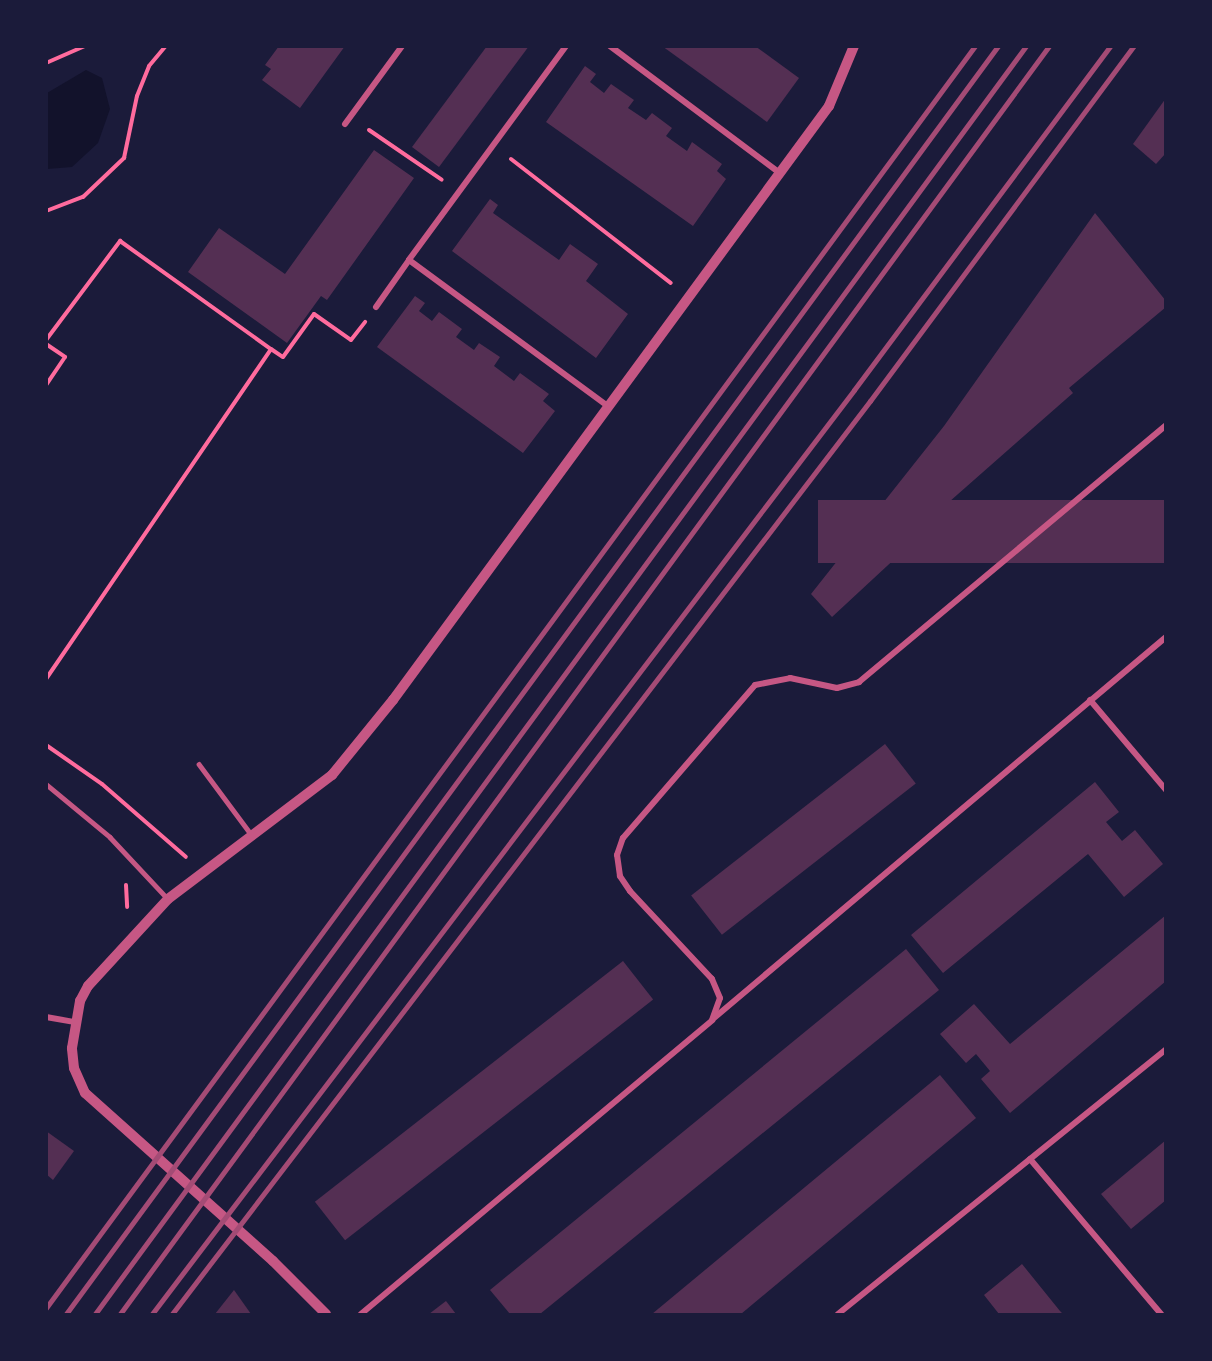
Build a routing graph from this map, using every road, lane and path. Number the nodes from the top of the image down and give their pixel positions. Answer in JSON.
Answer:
{"nodes":[{"id":1,"x":85,"y":46,"type":"edge"},
{"id":2,"x":166,"y":46,"type":"edge"},
{"id":3,"x":402,"y":46,"type":"edge"},
{"id":4,"x":566,"y":46,"type":"edge"},
{"id":5,"x":610,"y":46,"type":"edge"},
{"id":6,"x":854,"y":46,"type":"edge"},
{"id":7,"x":46,"y":63,"type":"edge"},
{"id":8,"x":345,"y":124,"type":"dead end"},
{"id":9,"x":374,"y":132,"type":"dead end"},
{"id":10,"x":494,"y":145,"type":"junction"},
{"id":11,"x":781,"y":173,"type":"junction"},
{"id":12,"x":459,"y":192,"type":"junction"},
{"id":13,"x":46,"y":211,"type":"edge"},
{"id":14,"x":409,"y":260,"type":"junction"},
{"id":15,"x":690,"y":298,"type":"junction"},
{"id":16,"x":376,"y":307,"type":"joint"},
{"id":17,"x":46,"y":342,"type":"edge"},
{"id":18,"x":271,"y":349,"type":"junction"},
{"id":19,"x":46,"y":385,"type":"edge"},
{"id":20,"x":610,"y":408,"type":"junction"},
{"id":21,"x":1166,"y":425,"type":"edge"},
{"id":22,"x":1166,"y":637,"type":"edge"},
{"id":23,"x":46,"y":679,"type":"edge"},
{"id":24,"x":1090,"y":700,"type":"junction"},
{"id":25,"x":46,"y":745,"type":"edge"},
{"id":26,"x":199,"y":764,"type":"dead end"},
{"id":27,"x":46,"y":784,"type":"edge"},
{"id":28,"x":1166,"y":790,"type":"edge"},
{"id":29,"x":253,"y":836,"type":"junction"},
{"id":30,"x":204,"y":873,"type":"junction"},
{"id":31,"x":126,"y":882,"type":"dead end"},
{"id":32,"x":168,"y":899,"type":"junction"},
{"id":33,"x":128,"y":918,"type":"dead end"},
{"id":34,"x":46,"y":1017,"type":"edge"},
{"id":35,"x":712,"y":1020,"type":"junction"},
{"id":36,"x":74,"y":1022,"type":"junction"},
{"id":37,"x":1166,"y":1049,"type":"edge"},
{"id":38,"x":1030,"y":1159,"type":"junction"},
{"id":39,"x":326,"y":1314,"type":"edge"},
{"id":40,"x":361,"y":1314,"type":"edge"},
{"id":41,"x":838,"y":1314,"type":"edge"},
{"id":42,"x":1161,"y":1314,"type":"edge"}],
"edges":[{"from":1,"to":7,"type":"path"},
{"from":2,"to":13,"type":"path"},
{"from":3,"to":8,"type":"street"},
{"from":4,"to":10,"type":"street"},
{"from":5,"to":11,"type":"street"},
{"from":6,"to":11,"type":"street"},
{"from":9,"to":12,"type":"path"},
{"from":10,"to":12,"type":"street"},
{"from":10,"to":15,"type":"path"},
{"from":11,"to":15,"type":"street"},
{"from":12,"to":14,"type":"street"},
{"from":14,"to":16,"type":"street"},
{"from":14,"to":20,"type":"street"},
{"from":15,"to":20,"type":"street"},
{"from":16,"to":18,"type":"path"},
{"from":17,"to":18,"type":"path"},
{"from":17,"to":19,"type":"path"},
{"from":18,"to":23,"type":"path"},
{"from":20,"to":29,"type":"street"},
{"from":21,"to":35,"type":"street"},
{"from":22,"to":24,"type":"street"},
{"from":24,"to":28,"type":"street"},
{"from":24,"to":35,"type":"street"},
{"from":25,"to":30,"type":"path"},
{"from":26,"to":29,"type":"lane"},
{"from":27,"to":32,"type":"lane"},
{"from":29,"to":30,"type":"street"},
{"from":30,"to":32,"type":"street"},
{"from":31,"to":33,"type":"path"},
{"from":32,"to":36,"type":"street"},
{"from":34,"to":36,"type":"street"},
{"from":35,"to":40,"type":"street"},
{"from":36,"to":39,"type":"street"},
{"from":37,"to":38,"type":"street"},
{"from":38,"to":41,"type":"street"},
{"from":38,"to":42,"type":"street"}]}
